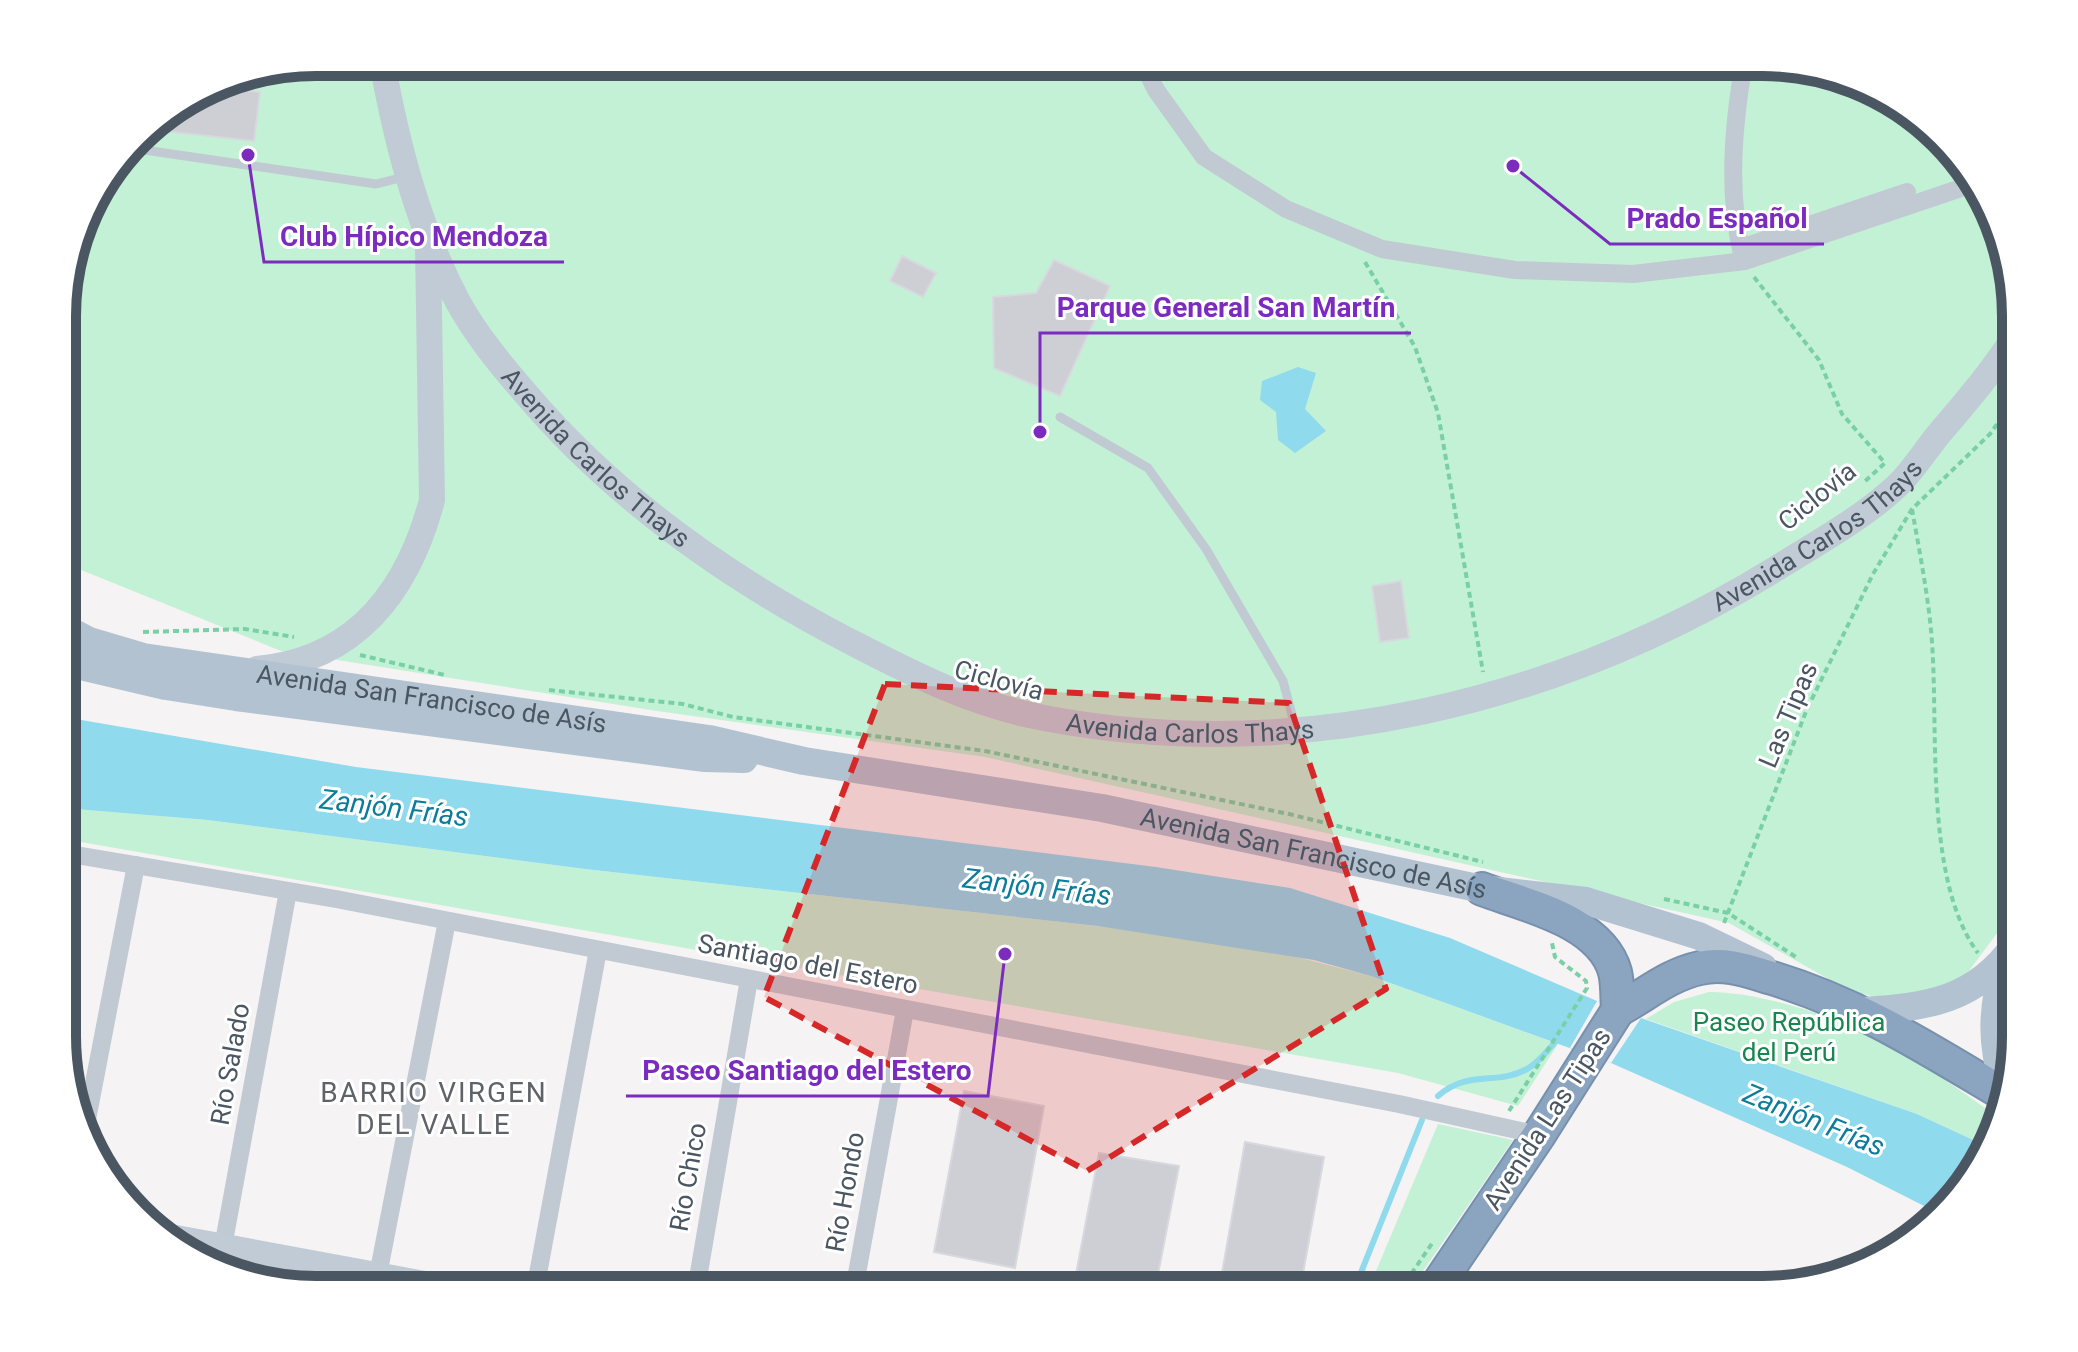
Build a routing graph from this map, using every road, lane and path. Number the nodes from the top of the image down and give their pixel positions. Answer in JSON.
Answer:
{"nodes":[{"id":1,"x":1149,"y":76,"type":"edge"},
{"id":2,"x":1742,"y":76,"type":"edge"},
{"id":3,"x":385,"y":77,"type":"edge"},
{"id":4,"x":143,"y":150,"type":"edge"},
{"id":5,"x":408,"y":176,"type":"junction"},
{"id":6,"x":1960,"y":180,"type":"edge"},
{"id":7,"x":428,"y":235,"type":"junction"},
{"id":8,"x":1350,"y":236,"type":"junction"},
{"id":9,"x":1743,"y":254,"type":"junction"},
{"id":10,"x":2001,"y":354,"type":"edge"},
{"id":11,"x":1060,"y":417,"type":"dead end"},
{"id":12,"x":2001,"y":419,"type":"edge"},
{"id":13,"x":1854,"y":491,"type":"dead end"},
{"id":14,"x":1912,"y":509,"type":"junction"},
{"id":15,"x":76,"y":634,"type":"edge"},
{"id":16,"x":76,"y":665,"type":"edge"},
{"id":17,"x":238,"y":671,"type":"junction"},
{"id":18,"x":1487,"y":697,"type":"junction"},
{"id":19,"x":1297,"y":733,"type":"junction"},
{"id":20,"x":804,"y":761,"type":"junction"},
{"id":21,"x":76,"y":855,"type":"edge"},
{"id":22,"x":136,"y":865,"type":"junction"},
{"id":23,"x":1482,"y":889,"type":"junction"},
{"id":24,"x":288,"y":891,"type":"junction"},
{"id":25,"x":447,"y":921,"type":"junction"},
{"id":26,"x":1715,"y":943,"type":"junction"},
{"id":27,"x":598,"y":950,"type":"junction"},
{"id":28,"x":2001,"y":953,"type":"edge"},
{"id":29,"x":749,"y":979,"type":"junction"},
{"id":30,"x":1811,"y":990,"type":"junction"},
{"id":31,"x":1584,"y":994,"type":"dead end"},
{"id":32,"x":905,"y":1010,"type":"junction"},
{"id":33,"x":1618,"y":1010,"type":"junction"},
{"id":34,"x":1863,"y":1011,"type":"junction"},
{"id":35,"x":1999,"y":1069,"type":"edge"},
{"id":36,"x":1995,"y":1089,"type":"edge"},
{"id":37,"x":89,"y":1112,"type":"edge"},
{"id":38,"x":1502,"y":1127,"type":"junction"},
{"id":39,"x":1539,"y":1135,"type":"junction"},
{"id":40,"x":1475,"y":1228,"type":"junction"},
{"id":41,"x":192,"y":1241,"type":"edge"},
{"id":42,"x":1434,"y":1241,"type":"dead end"},
{"id":43,"x":223,"y":1247,"type":"junction"},
{"id":44,"x":378,"y":1275,"type":"junction"},
{"id":45,"x":1410,"y":1275,"type":"edge"},
{"id":46,"x":1444,"y":1275,"type":"edge"},
{"id":47,"x":1459,"y":1275,"type":"edge"},
{"id":48,"x":383,"y":1276,"type":"edge"},
{"id":49,"x":538,"y":1276,"type":"edge"},
{"id":50,"x":698,"y":1276,"type":"edge"},
{"id":51,"x":857,"y":1276,"type":"edge"}],
"edges":[{"from":1,"to":8,"type":"street"},
{"from":2,"to":9,"type":"street"},
{"from":3,"to":5,"type":"street","name":"Avenida Carlos Thays"},
{"from":4,"to":5,"type":"lane"},
{"from":5,"to":7,"type":"street","name":"Avenida Carlos Thays"},
{"from":6,"to":9,"type":"street"},
{"from":7,"to":17,"type":"street","name":"Avenida Carlos Thays"},
{"from":7,"to":19,"type":"street","name":"Avenida Carlos Thays"},
{"from":8,"to":9,"type":"street"},
{"from":8,"to":18,"type":"path"},
{"from":9,"to":13,"type":"path","name":"Ciclovía"},
{"from":10,"to":18,"type":"street","name":"Avenida Carlos Thays"},
{"from":11,"to":19,"type":"lane"},
{"from":12,"to":14,"type":"path","name":"Las Tipas"},
{"from":14,"to":26,"type":"path","name":"Las Tipas"},
{"from":14,"to":28,"type":"path"},
{"from":15,"to":17,"type":"main road","name":"Avenida San Francisco de Asís"},
{"from":16,"to":20,"type":"main road","name":"Avenida San Francisco de Asís"},
{"from":17,"to":20,"type":"main road","name":"Avenida San Francisco de Asís"},
{"from":18,"to":19,"type":"street","name":"Avenida Carlos Thays"},
{"from":20,"to":23,"type":"main road","name":"Avenida San Francisco de Asís"},
{"from":21,"to":22,"type":"street","name":"Santiago del Estero"},
{"from":22,"to":24,"type":"street","name":"Santiago del Estero"},
{"from":22,"to":37,"type":"street"},
{"from":23,"to":26,"type":"main road","name":"Avenida San Francisco de Asís"},
{"from":23,"to":33,"type":"highway"},
{"from":24,"to":25,"type":"street","name":"Santiago del Estero"},
{"from":24,"to":43,"type":"street","name":"Río Salado"},
{"from":25,"to":27,"type":"street","name":"Santiago del Estero"},
{"from":25,"to":44,"type":"street"},
{"from":26,"to":30,"type":"main road","name":"Avenida San Francisco de Asís"},
{"from":27,"to":29,"type":"street","name":"Santiago del Estero"},
{"from":27,"to":49,"type":"street"},
{"from":28,"to":34,"type":"main road"},
{"from":28,"to":35,"type":"main road"},
{"from":29,"to":32,"type":"street","name":"Santiago del Estero"},
{"from":29,"to":50,"type":"street","name":"Río Chico"},
{"from":30,"to":33,"type":"highway"},
{"from":30,"to":34,"type":"highway"},
{"from":31,"to":38,"type":"path"},
{"from":32,"to":38,"type":"street","name":"Santiago del Estero"},
{"from":32,"to":51,"type":"street","name":"Río Hondo"},
{"from":33,"to":39,"type":"highway","name":"Avenida Las Tipas"},
{"from":34,"to":36,"type":"highway"},
{"from":38,"to":39,"type":"street","name":"Santiago del Estero"},
{"from":39,"to":40,"type":"highway","name":"Avenida Las Tipas"},
{"from":40,"to":46,"type":"highway","name":"Avenida Las Tipas"},
{"from":40,"to":47,"type":"highway","name":"Avenida Las Tipas"},
{"from":41,"to":43,"type":"street"},
{"from":42,"to":45,"type":"path"},
{"from":43,"to":44,"type":"street"},
{"from":44,"to":48,"type":"street"}]}
